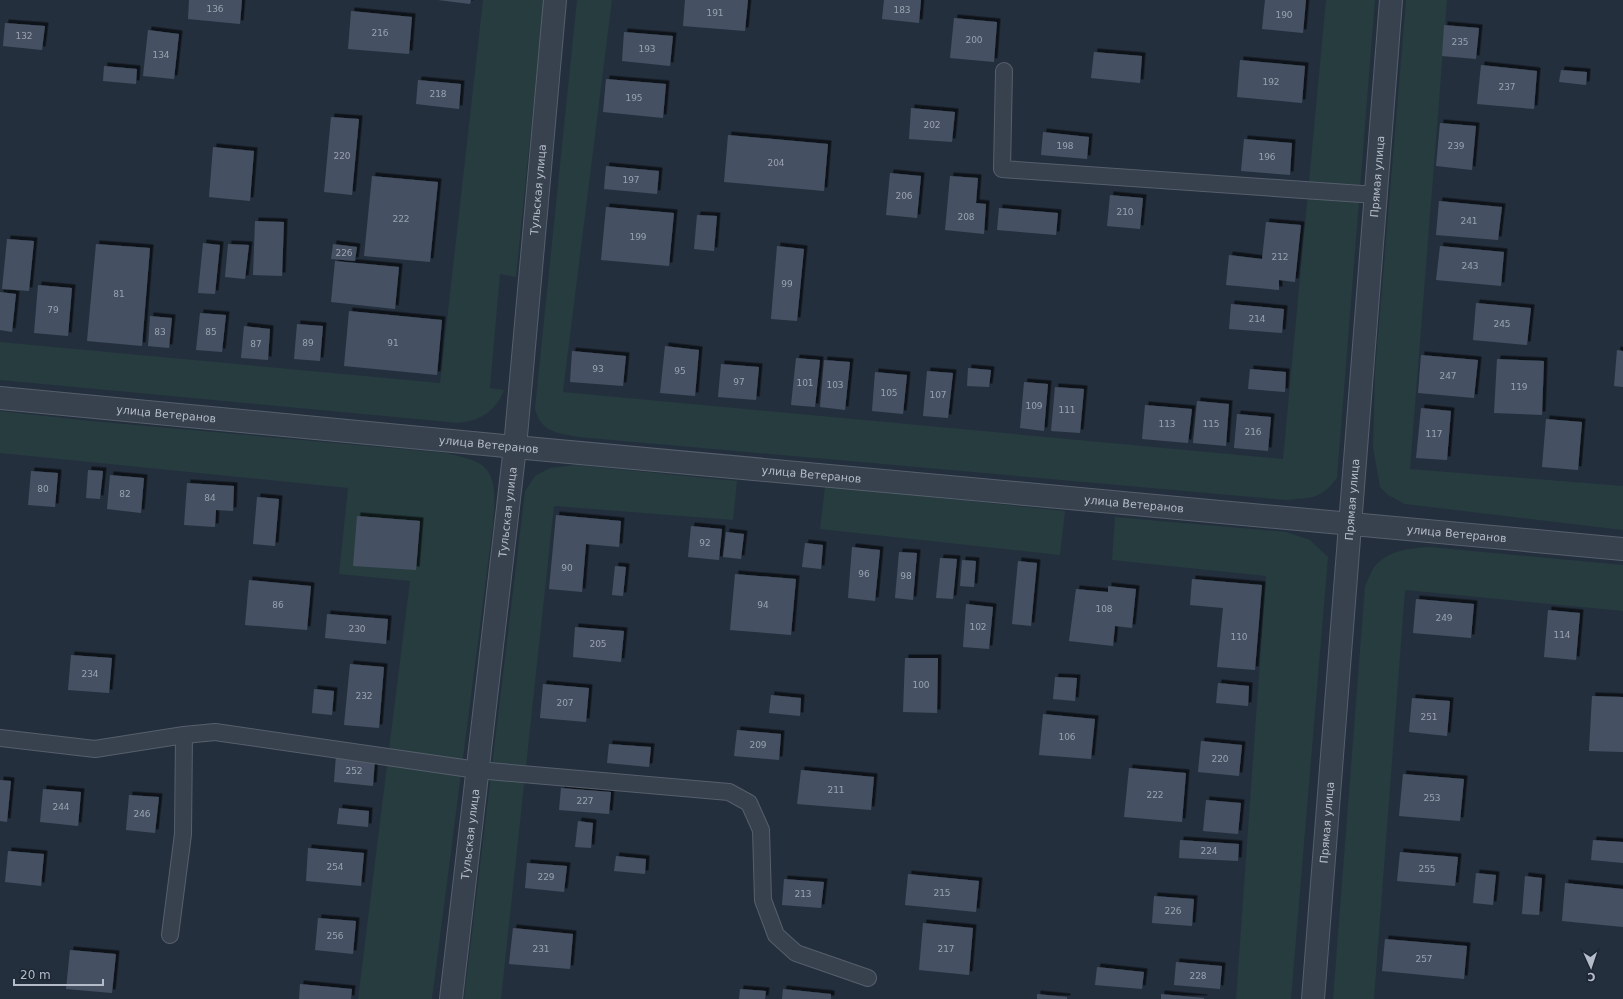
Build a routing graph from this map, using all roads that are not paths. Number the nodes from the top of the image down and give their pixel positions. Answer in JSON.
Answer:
{"nodes":[{"id":1,"x":555,"y":0,"type":"edge"},
{"id":2,"x":1391,"y":0,"type":"edge"},
{"id":3,"x":1004,"y":71,"type":"dead end"},
{"id":4,"x":1376,"y":195,"type":"junction"},
{"id":5,"x":0,"y":398,"type":"edge"},
{"id":6,"x":515,"y":447,"type":"junction"},
{"id":7,"x":1350,"y":525,"type":"junction"},
{"id":8,"x":1623,"y":549,"type":"edge"},
{"id":9,"x":184,"y":735,"type":"junction"},
{"id":10,"x":0,"y":738,"type":"edge"},
{"id":11,"x":477,"y":770,"type":"junction"},
{"id":12,"x":170,"y":935,"type":"dead end"},
{"id":13,"x":868,"y":978,"type":"dead end"},
{"id":14,"x":451,"y":999,"type":"edge"},
{"id":15,"x":1313,"y":999,"type":"edge"}],
"edges":[{"from":1,"to":6,"type":"street","name":"Тульская улица"},
{"from":2,"to":4,"type":"street","name":"Прямая улица"},
{"from":3,"to":4,"type":"lane"},
{"from":4,"to":7,"type":"street","name":"Прямая улица"},
{"from":5,"to":6,"type":"street","name":"улица Ветеранов"},
{"from":6,"to":7,"type":"street","name":"улица Ветеранов"},
{"from":6,"to":11,"type":"street","name":"Тульская улица"},
{"from":7,"to":8,"type":"street","name":"улица Ветеранов"},
{"from":7,"to":15,"type":"street","name":"Прямая улица"},
{"from":9,"to":10,"type":"lane"},
{"from":9,"to":11,"type":"lane"},
{"from":9,"to":12,"type":"lane"},
{"from":11,"to":13,"type":"lane"},
{"from":11,"to":14,"type":"street","name":"Тульская улица"}]}
